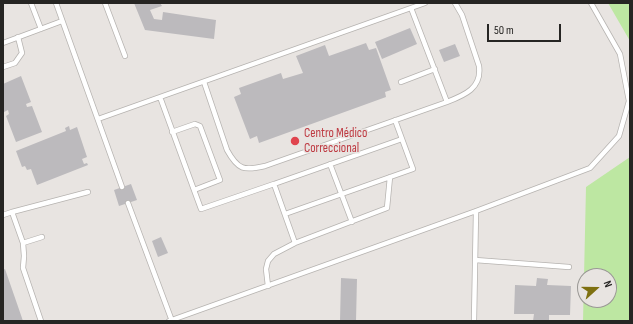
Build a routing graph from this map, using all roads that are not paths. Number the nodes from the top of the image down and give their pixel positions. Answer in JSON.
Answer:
{"nodes":[{"id":1,"x":31,"y":3,"type":"edge"},
{"id":2,"x":56,"y":3,"type":"edge"},
{"id":3,"x":105,"y":3,"type":"edge"},
{"id":4,"x":425,"y":3,"type":"edge"},
{"id":5,"x":455,"y":3,"type":"edge"},
{"id":6,"x":591,"y":3,"type":"edge"},
{"id":7,"x":411,"y":8,"type":"junction"},
{"id":8,"x":62,"y":21,"type":"junction"},
{"id":9,"x":41,"y":29,"type":"junction"},
{"id":10,"x":18,"y":37,"type":"junction"},
{"id":11,"x":3,"y":43,"type":"edge"},
{"id":12,"x":125,"y":56,"type":"dead end"},
{"id":13,"x":3,"y":67,"type":"edge"},
{"id":14,"x":435,"y":69,"type":"junction"},
{"id":15,"x":204,"y":82,"type":"junction"},
{"id":16,"x":401,"y":82,"type":"dead end"},
{"id":17,"x":160,"y":97,"type":"junction"},
{"id":18,"x":447,"y":102,"type":"junction"},
{"id":19,"x":98,"y":118,"type":"junction"},
{"id":20,"x":395,"y":120,"type":"junction"},
{"id":21,"x":172,"y":132,"type":"junction"},
{"id":22,"x":402,"y":139,"type":"junction"},
{"id":23,"x":330,"y":164,"type":"junction"},
{"id":24,"x":390,"y":177,"type":"junction"},
{"id":25,"x":274,"y":184,"type":"junction"},
{"id":26,"x":122,"y":187,"type":"dead end"},
{"id":27,"x":194,"y":190,"type":"junction"},
{"id":28,"x":88,"y":192,"type":"dead end"},
{"id":29,"x":342,"y":194,"type":"junction"},
{"id":30,"x":128,"y":203,"type":"dead end"},
{"id":31,"x":476,"y":211,"type":"junction"},
{"id":32,"x":12,"y":212,"type":"junction"},
{"id":33,"x":285,"y":214,"type":"junction"},
{"id":34,"x":3,"y":216,"type":"edge"},
{"id":35,"x":352,"y":222,"type":"junction"},
{"id":36,"x":42,"y":237,"type":"dead end"},
{"id":37,"x":23,"y":243,"type":"junction"},
{"id":38,"x":295,"y":243,"type":"junction"},
{"id":39,"x":475,"y":260,"type":"junction"},
{"id":40,"x":569,"y":267,"type":"dead end"},
{"id":41,"x":268,"y":286,"type":"junction"},
{"id":42,"x":41,"y":321,"type":"edge"},
{"id":43,"x":171,"y":321,"type":"edge"},
{"id":44,"x":474,"y":321,"type":"edge"}],
"edges":[{"from":1,"to":9,"type":"lane"},
{"from":2,"to":8,"type":"lane"},
{"from":3,"to":12,"type":"lane"},
{"from":4,"to":7,"type":"lane"},
{"from":5,"to":18,"type":"lane"},
{"from":6,"to":31,"type":"lane"},
{"from":7,"to":14,"type":"lane"},
{"from":7,"to":15,"type":"lane"},
{"from":8,"to":9,"type":"lane"},
{"from":8,"to":19,"type":"lane"},
{"from":9,"to":10,"type":"lane"},
{"from":10,"to":11,"type":"lane"},
{"from":10,"to":13,"type":"lane"},
{"from":14,"to":16,"type":"lane"},
{"from":14,"to":18,"type":"lane"},
{"from":15,"to":17,"type":"lane"},
{"from":15,"to":20,"type":"lane"},
{"from":17,"to":19,"type":"lane"},
{"from":17,"to":21,"type":"lane"},
{"from":18,"to":20,"type":"lane"},
{"from":19,"to":26,"type":"lane"},
{"from":20,"to":22,"type":"lane"},
{"from":21,"to":27,"type":"lane"},
{"from":21,"to":27,"type":"lane"},
{"from":22,"to":23,"type":"lane"},
{"from":22,"to":24,"type":"lane"},
{"from":23,"to":25,"type":"lane"},
{"from":23,"to":29,"type":"lane"},
{"from":24,"to":29,"type":"lane"},
{"from":24,"to":35,"type":"lane"},
{"from":25,"to":27,"type":"lane"},
{"from":25,"to":33,"type":"lane"},
{"from":28,"to":32,"type":"lane"},
{"from":29,"to":33,"type":"lane"},
{"from":29,"to":35,"type":"lane"},
{"from":30,"to":43,"type":"lane"},
{"from":31,"to":39,"type":"lane"},
{"from":31,"to":41,"type":"lane"},
{"from":32,"to":34,"type":"lane"},
{"from":32,"to":37,"type":"lane"},
{"from":33,"to":38,"type":"lane"},
{"from":35,"to":38,"type":"lane"},
{"from":36,"to":37,"type":"lane"},
{"from":37,"to":42,"type":"lane"},
{"from":38,"to":41,"type":"lane"},
{"from":39,"to":40,"type":"lane"},
{"from":39,"to":44,"type":"lane"},
{"from":41,"to":43,"type":"lane"}]}
